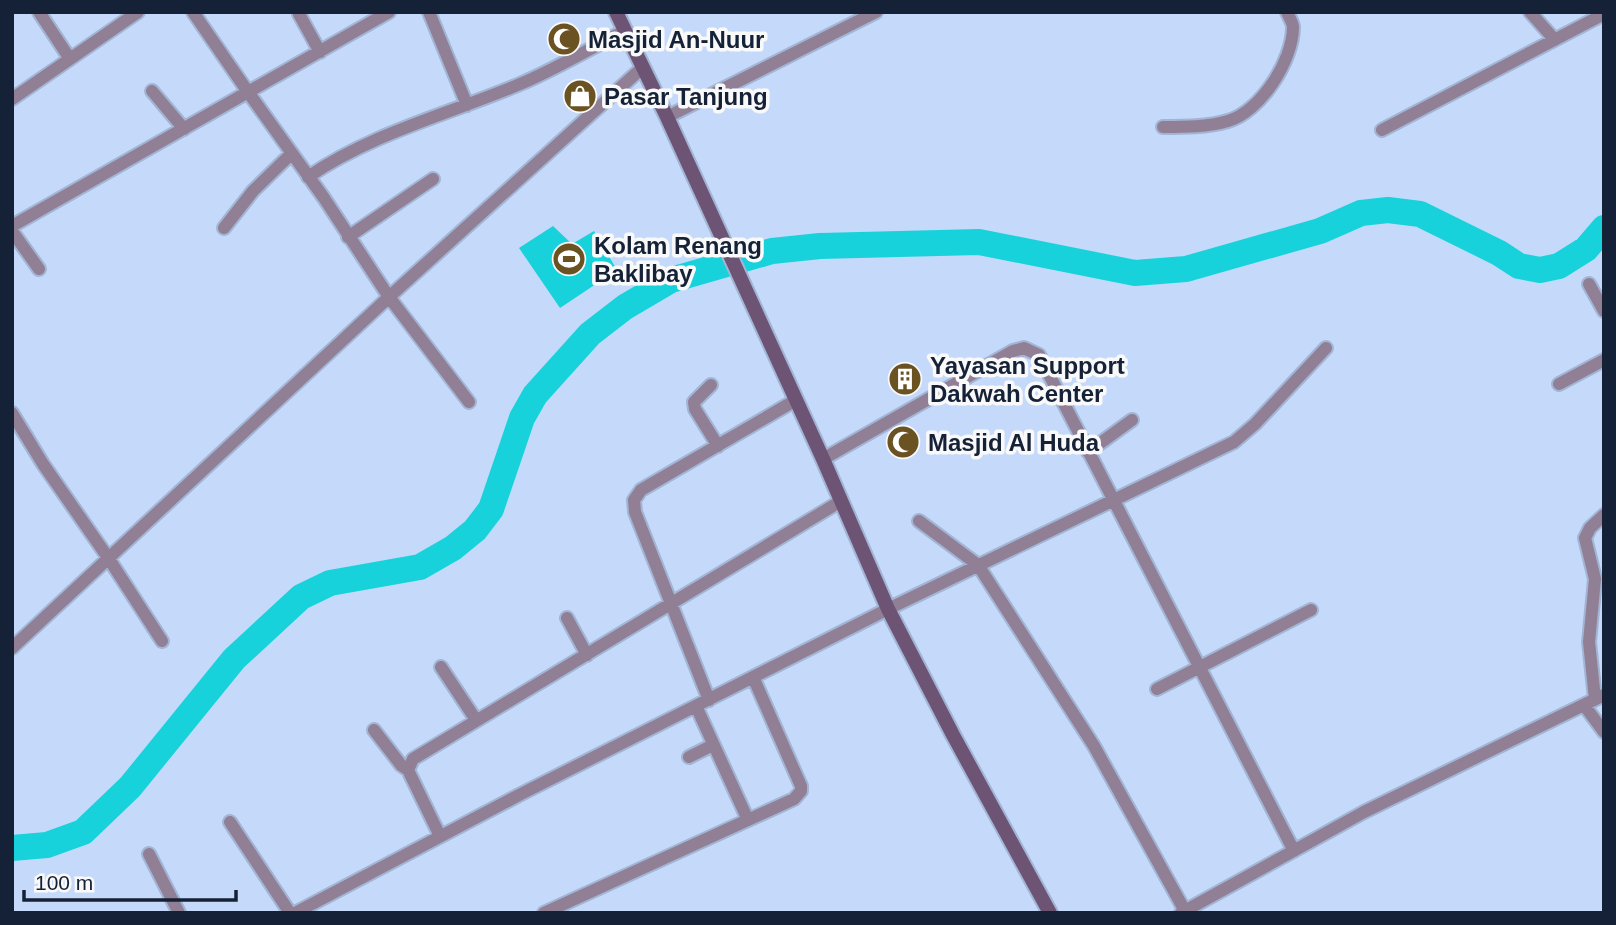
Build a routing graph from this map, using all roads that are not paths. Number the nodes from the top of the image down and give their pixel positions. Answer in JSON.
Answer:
{"nodes":[{"id":1,"x":39,"y":12,"type":"edge"},
{"id":2,"x":138,"y":12,"type":"edge"},
{"id":3,"x":193,"y":12,"type":"edge"},
{"id":4,"x":389,"y":12,"type":"edge"},
{"id":5,"x":429,"y":12,"type":"edge"},
{"id":6,"x":876,"y":12,"type":"edge"},
{"id":7,"x":1287,"y":12,"type":"edge"},
{"id":8,"x":1530,"y":12,"type":"edge"},
{"id":9,"x":299,"y":14,"type":"edge"},
{"id":10,"x":620,"y":14,"type":"edge"},
{"id":11,"x":1604,"y":14,"type":"edge"},
{"id":12,"x":625,"y":31,"type":"junction"},
{"id":13,"x":1554,"y":39,"type":"junction"},
{"id":14,"x":320,"y":52,"type":"junction"},
{"id":15,"x":70,"y":59,"type":"junction"},
{"id":16,"x":642,"y":68,"type":"junction"},
{"id":17,"x":152,"y":91,"type":"dead end"},
{"id":18,"x":248,"y":92,"type":"junction"},
{"id":19,"x":12,"y":99,"type":"edge"},
{"id":20,"x":467,"y":105,"type":"junction"},
{"id":21,"x":667,"y":117,"type":"junction"},
{"id":22,"x":1163,"y":127,"type":"dead end"},
{"id":23,"x":184,"y":129,"type":"junction"},
{"id":24,"x":1382,"y":130,"type":"dead end"},
{"id":25,"x":291,"y":154,"type":"junction"},
{"id":26,"x":309,"y":177,"type":"junction"},
{"id":27,"x":433,"y":179,"type":"dead end"},
{"id":28,"x":224,"y":228,"type":"dead end"},
{"id":29,"x":12,"y":229,"type":"edge"},
{"id":30,"x":348,"y":237,"type":"junction"},
{"id":31,"x":39,"y":269,"type":"dead end"},
{"id":32,"x":1589,"y":284,"type":"dead end"},
{"id":33,"x":389,"y":297,"type":"junction"},
{"id":34,"x":1604,"y":311,"type":"edge"},
{"id":35,"x":1326,"y":348,"type":"dead end"},
{"id":36,"x":1604,"y":360,"type":"edge"},
{"id":37,"x":1559,"y":384,"type":"dead end"},
{"id":38,"x":711,"y":385,"type":"dead end"},
{"id":39,"x":796,"y":400,"type":"junction"},
{"id":40,"x":470,"y":402,"type":"dead end"},
{"id":41,"x":12,"y":414,"type":"edge"},
{"id":42,"x":1132,"y":420,"type":"dead end"},
{"id":43,"x":718,"y":446,"type":"junction"},
{"id":44,"x":1088,"y":452,"type":"junction"},
{"id":45,"x":823,"y":459,"type":"junction"},
{"id":46,"x":1113,"y":499,"type":"junction"},
{"id":47,"x":841,"y":501,"type":"junction"},
{"id":48,"x":1604,"y":515,"type":"edge"},
{"id":49,"x":919,"y":521,"type":"dead end"},
{"id":50,"x":109,"y":559,"type":"junction"},
{"id":51,"x":978,"y":565,"type":"junction"},
{"id":52,"x":671,"y":604,"type":"junction"},
{"id":53,"x":888,"y":609,"type":"junction"},
{"id":54,"x":1311,"y":610,"type":"dead end"},
{"id":55,"x":1604,"y":611,"type":"edge"},
{"id":56,"x":567,"y":618,"type":"dead end"},
{"id":57,"x":1590,"y":620,"type":"junction"},
{"id":58,"x":162,"y":641,"type":"dead end"},
{"id":59,"x":12,"y":648,"type":"edge"},
{"id":60,"x":587,"y":656,"type":"junction"},
{"id":61,"x":441,"y":667,"type":"dead end"},
{"id":62,"x":1200,"y":669,"type":"junction"},
{"id":63,"x":754,"y":677,"type":"junction"},
{"id":64,"x":1157,"y":689,"type":"dead end"},
{"id":65,"x":709,"y":700,"type":"junction"},
{"id":66,"x":1594,"y":700,"type":"edge"},
{"id":67,"x":696,"y":706,"type":"junction"},
{"id":68,"x":476,"y":720,"type":"junction"},
{"id":69,"x":374,"y":730,"type":"dead end"},
{"id":70,"x":1604,"y":732,"type":"edge"},
{"id":71,"x":713,"y":745,"type":"junction"},
{"id":72,"x":690,"y":757,"type":"dead end"},
{"id":73,"x":408,"y":770,"type":"junction"},
{"id":74,"x":748,"y":820,"type":"junction"},
{"id":75,"x":230,"y":822,"type":"dead end"},
{"id":76,"x":440,"y":836,"type":"junction"},
{"id":77,"x":1294,"y":851,"type":"junction"},
{"id":78,"x":149,"y":854,"type":"dead end"},
{"id":79,"x":1183,"y":912,"type":"edge"},
{"id":80,"x":178,"y":913,"type":"edge"},
{"id":81,"x":293,"y":913,"type":"edge"},
{"id":82,"x":544,"y":913,"type":"edge"},
{"id":83,"x":1050,"y":913,"type":"edge"}],
"edges":[{"from":1,"to":15,"type":"street"},
{"from":2,"to":15,"type":"street"},
{"from":3,"to":18,"type":"street"},
{"from":4,"to":14,"type":"street"},
{"from":5,"to":20,"type":"street"},
{"from":6,"to":21,"type":"street"},
{"from":7,"to":22,"type":"street"},
{"from":8,"to":13,"type":"street"},
{"from":9,"to":14,"type":"street"},
{"from":10,"to":12,"type":"main road"},
{"from":11,"to":13,"type":"street"},
{"from":12,"to":16,"type":"main road"},
{"from":12,"to":20,"type":"street"},
{"from":13,"to":24,"type":"street"},
{"from":14,"to":18,"type":"street"},
{"from":15,"to":19,"type":"street"},
{"from":16,"to":21,"type":"main road"},
{"from":16,"to":33,"type":"street"},
{"from":17,"to":23,"type":"street"},
{"from":18,"to":23,"type":"street"},
{"from":18,"to":25,"type":"street"},
{"from":20,"to":26,"type":"street"},
{"from":21,"to":39,"type":"main road"},
{"from":23,"to":29,"type":"street"},
{"from":25,"to":26,"type":"street"},
{"from":25,"to":28,"type":"street"},
{"from":26,"to":30,"type":"street"},
{"from":27,"to":30,"type":"street"},
{"from":29,"to":31,"type":"street"},
{"from":30,"to":33,"type":"street"},
{"from":32,"to":34,"type":"street"},
{"from":33,"to":40,"type":"street"},
{"from":33,"to":50,"type":"street"},
{"from":35,"to":46,"type":"street"},
{"from":36,"to":37,"type":"street"},
{"from":38,"to":43,"type":"street"},
{"from":39,"to":43,"type":"street"},
{"from":39,"to":45,"type":"main road"},
{"from":41,"to":50,"type":"street"},
{"from":42,"to":44,"type":"street"},
{"from":43,"to":52,"type":"street"},
{"from":44,"to":45,"type":"street"},
{"from":44,"to":46,"type":"street"},
{"from":45,"to":47,"type":"main road"},
{"from":46,"to":51,"type":"street"},
{"from":46,"to":62,"type":"street"},
{"from":47,"to":52,"type":"street"},
{"from":47,"to":53,"type":"main road"},
{"from":48,"to":57,"type":"street"},
{"from":49,"to":51,"type":"street"},
{"from":50,"to":58,"type":"street"},
{"from":50,"to":59,"type":"street"},
{"from":51,"to":53,"type":"street"},
{"from":51,"to":79,"type":"street"},
{"from":52,"to":60,"type":"street"},
{"from":52,"to":65,"type":"street"},
{"from":53,"to":63,"type":"street"},
{"from":53,"to":83,"type":"main road"},
{"from":54,"to":62,"type":"street"},
{"from":55,"to":57,"type":"street"},
{"from":56,"to":60,"type":"street"},
{"from":57,"to":66,"type":"street"},
{"from":60,"to":68,"type":"street"},
{"from":61,"to":68,"type":"street"},
{"from":62,"to":64,"type":"street"},
{"from":62,"to":77,"type":"street"},
{"from":63,"to":65,"type":"street"},
{"from":63,"to":74,"type":"street"},
{"from":65,"to":67,"type":"street"},
{"from":66,"to":70,"type":"street"},
{"from":66,"to":77,"type":"street"},
{"from":67,"to":71,"type":"street"},
{"from":67,"to":76,"type":"street"},
{"from":68,"to":73,"type":"street"},
{"from":69,"to":73,"type":"street"},
{"from":71,"to":72,"type":"street"},
{"from":71,"to":74,"type":"street"},
{"from":73,"to":76,"type":"street"},
{"from":74,"to":82,"type":"street"},
{"from":75,"to":81,"type":"street"},
{"from":76,"to":81,"type":"street"},
{"from":77,"to":79,"type":"street"},
{"from":78,"to":80,"type":"street"}]}
